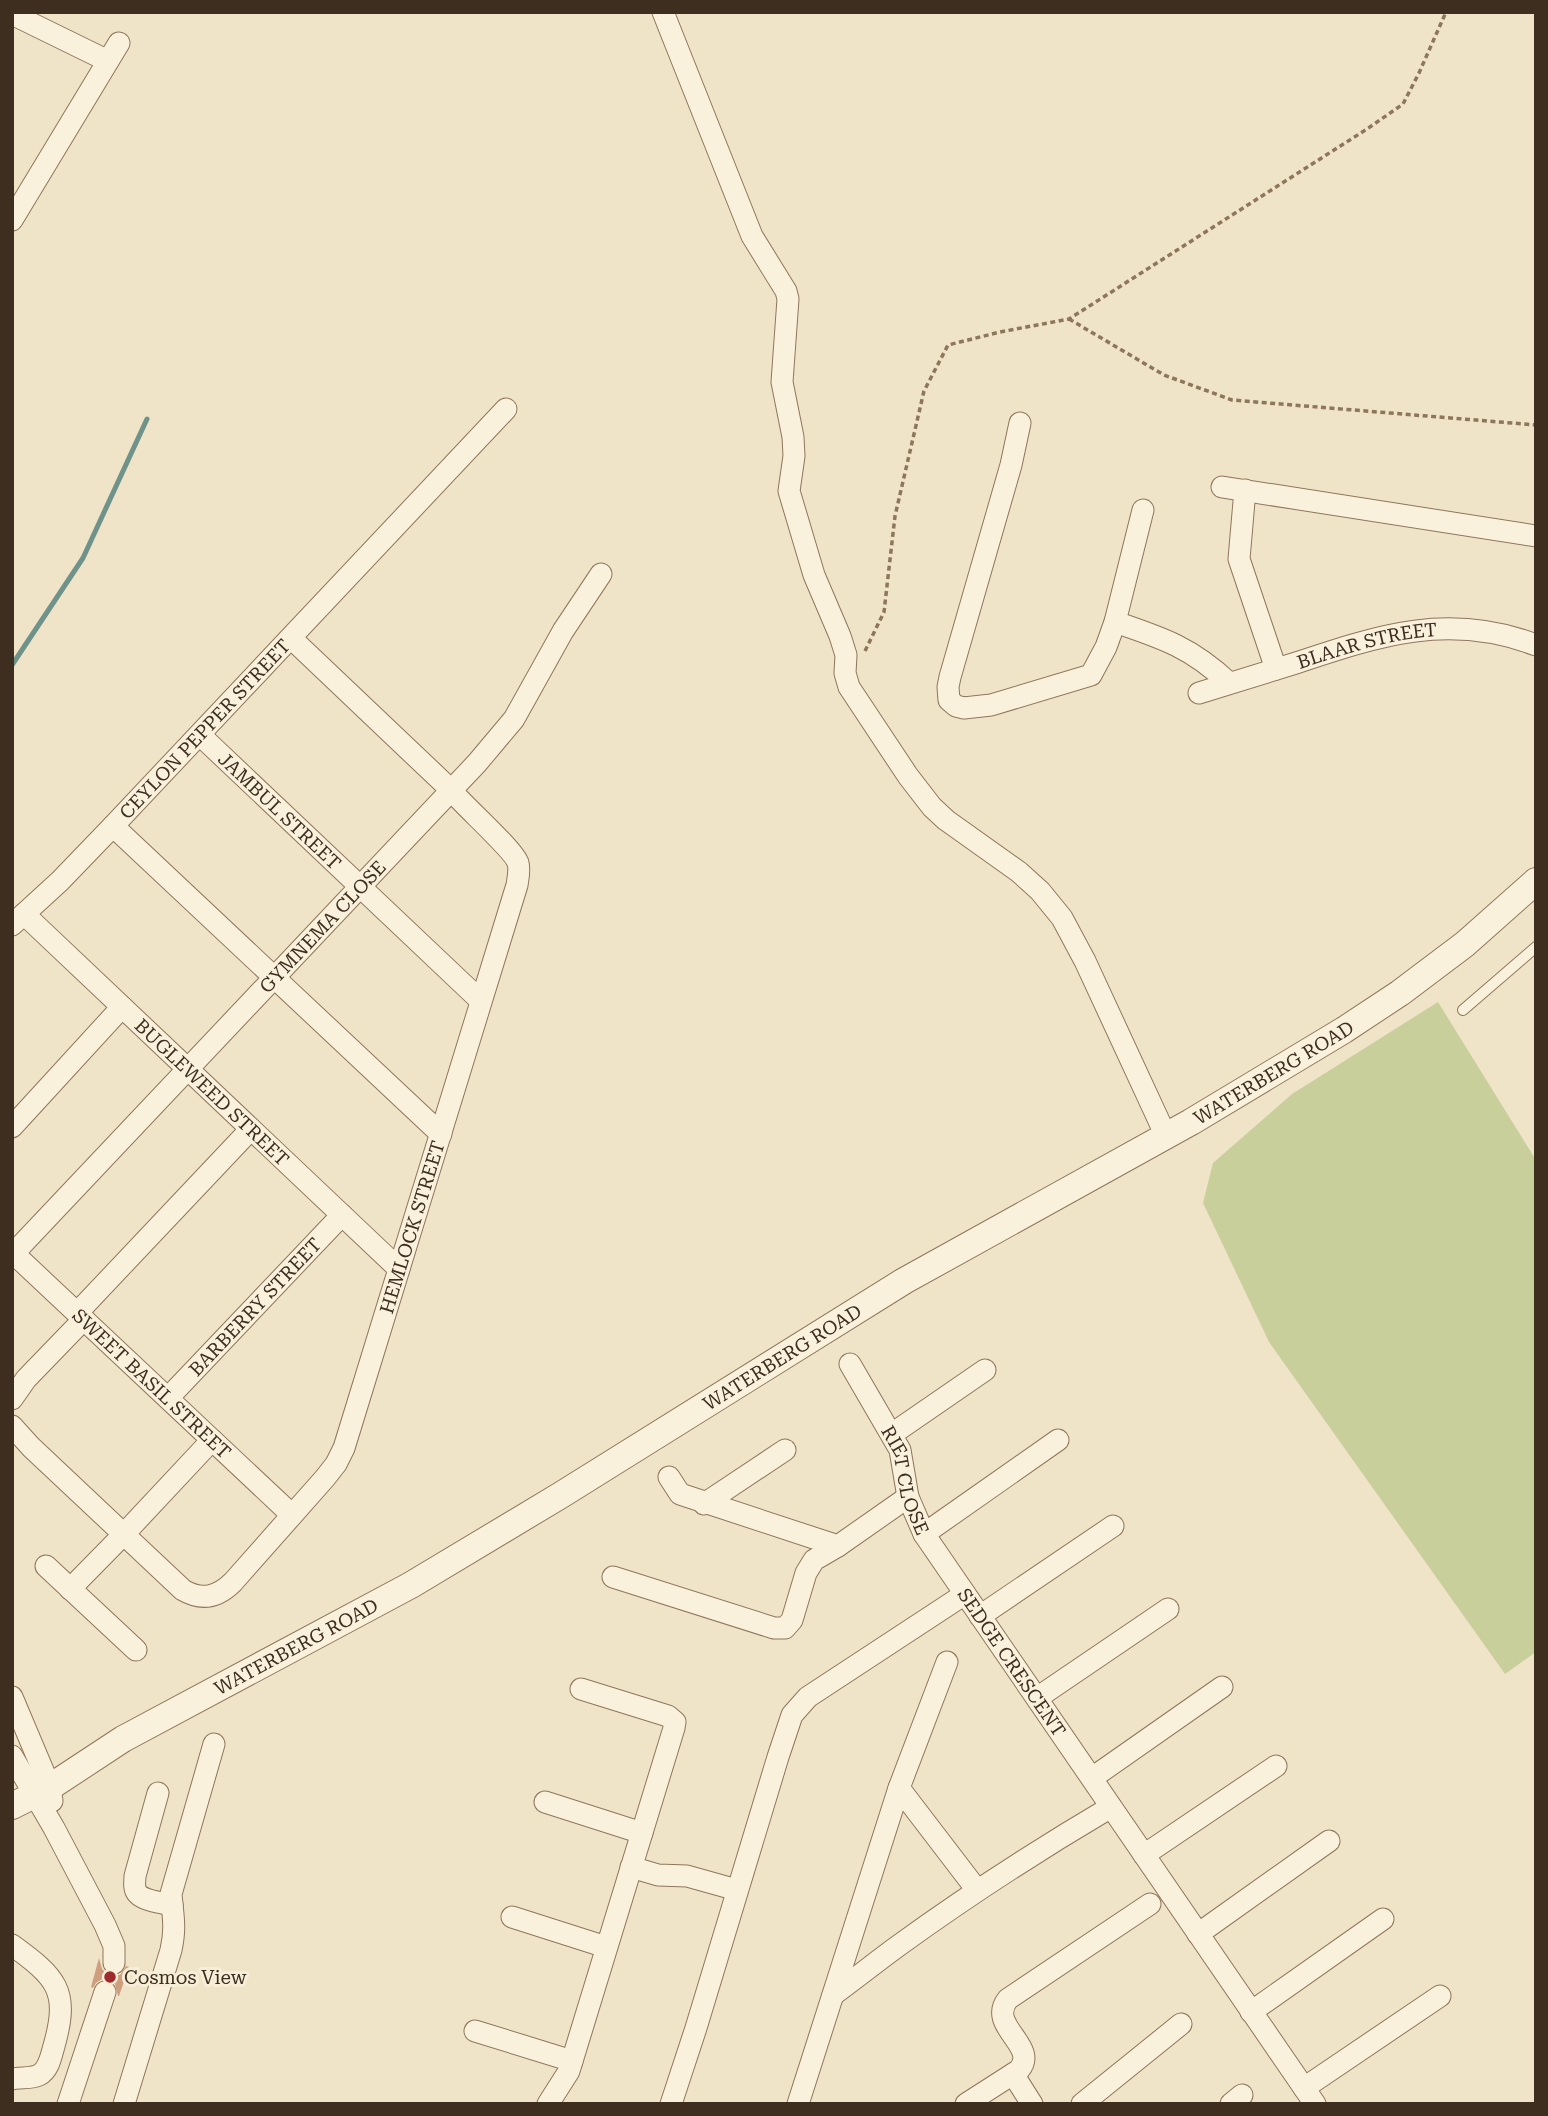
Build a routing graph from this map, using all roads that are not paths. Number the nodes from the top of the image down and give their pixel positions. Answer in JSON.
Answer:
{"nodes":[{"id":1,"x":663,"y":12,"type":"edge"},
{"id":2,"x":12,"y":14,"type":"edge"},
{"id":3,"x":19,"y":195,"type":"edge"},
{"id":4,"x":12,"y":220,"type":"edge"},
{"id":5,"x":506,"y":409,"type":"dead end"},
{"id":6,"x":1020,"y":423,"type":"dead end"},
{"id":7,"x":1222,"y":486,"type":"dead end"},
{"id":8,"x":1245,"y":490,"type":"junction"},
{"id":9,"x":1143,"y":510,"type":"dead end"},
{"id":10,"x":1536,"y":536,"type":"edge"},
{"id":11,"x":601,"y":574,"type":"dead end"},
{"id":12,"x":1115,"y":622,"type":"junction"},
{"id":13,"x":291,"y":638,"type":"junction"},
{"id":14,"x":1536,"y":645,"type":"edge"},
{"id":15,"x":1276,"y":669,"type":"junction"},
{"id":16,"x":1229,"y":683,"type":"junction"},
{"id":17,"x":1199,"y":693,"type":"dead end"},
{"id":18,"x":200,"y":735,"type":"junction"},
{"id":19,"x":451,"y":790,"type":"junction"},
{"id":20,"x":113,"y":826,"type":"junction"},
{"id":21,"x":1536,"y":881,"type":"edge"},
{"id":22,"x":361,"y":886,"type":"junction"},
{"id":23,"x":18,"y":919,"type":"edge"},
{"id":24,"x":1536,"y":947,"type":"edge"},
{"id":25,"x":275,"y":977,"type":"junction"},
{"id":26,"x":481,"y":1001,"type":"junction"},
{"id":27,"x":122,"y":1007,"type":"junction"},
{"id":28,"x":1463,"y":1010,"type":"dead end"},
{"id":29,"x":187,"y":1069,"type":"junction"},
{"id":30,"x":12,"y":1127,"type":"edge"},
{"id":31,"x":251,"y":1129,"type":"junction"},
{"id":32,"x":441,"y":1134,"type":"junction"},
{"id":33,"x":1166,"y":1136,"type":"junction"},
{"id":34,"x":342,"y":1214,"type":"junction"},
{"id":35,"x":13,"y":1253,"type":"edge"},
{"id":36,"x":399,"y":1269,"type":"junction"},
{"id":37,"x":80,"y":1316,"type":"junction"},
{"id":38,"x":850,"y":1364,"type":"dead end"},
{"id":39,"x":985,"y":1370,"type":"dead end"},
{"id":40,"x":168,"y":1398,"type":"junction"},
{"id":41,"x":12,"y":1399,"type":"edge"},
{"id":42,"x":12,"y":1426,"type":"edge"},
{"id":43,"x":892,"y":1434,"type":"junction"},
{"id":44,"x":212,"y":1440,"type":"junction"},
{"id":45,"x":1058,"y":1440,"type":"dead end"},
{"id":46,"x":785,"y":1450,"type":"dead end"},
{"id":47,"x":668,"y":1478,"type":"dead end"},
{"id":48,"x":908,"y":1497,"type":"junction"},
{"id":49,"x":704,"y":1504,"type":"junction"},
{"id":50,"x":292,"y":1516,"type":"junction"},
{"id":51,"x":1113,"y":1526,"type":"dead end"},
{"id":52,"x":124,"y":1534,"type":"junction"},
{"id":53,"x":924,"y":1534,"type":"junction"},
{"id":54,"x":838,"y":1546,"type":"junction"},
{"id":55,"x":46,"y":1566,"type":"dead end"},
{"id":56,"x":613,"y":1577,"type":"dead end"},
{"id":57,"x":70,"y":1589,"type":"junction"},
{"id":58,"x":965,"y":1594,"type":"junction"},
{"id":59,"x":1168,"y":1609,"type":"dead end"},
{"id":60,"x":980,"y":1616,"type":"junction"},
{"id":61,"x":136,"y":1650,"type":"dead end"},
{"id":62,"x":947,"y":1662,"type":"dead end"},
{"id":63,"x":1222,"y":1687,"type":"dead end"},
{"id":64,"x":581,"y":1689,"type":"dead end"},
{"id":65,"x":12,"y":1697,"type":"edge"},
{"id":66,"x":1037,"y":1698,"type":"junction"},
{"id":67,"x":214,"y":1744,"type":"dead end"},
{"id":68,"x":12,"y":1756,"type":"edge"},
{"id":69,"x":1276,"y":1766,"type":"dead end"},
{"id":70,"x":1092,"y":1778,"type":"junction"},
{"id":71,"x":900,"y":1788,"type":"junction"},
{"id":72,"x":158,"y":1793,"type":"dead end"},
{"id":73,"x":32,"y":1796,"type":"edge"},
{"id":74,"x":545,"y":1802,"type":"dead end"},
{"id":75,"x":1111,"y":1807,"type":"junction"},
{"id":76,"x":642,"y":1833,"type":"junction"},
{"id":77,"x":1329,"y":1841,"type":"dead end"},
{"id":78,"x":1144,"y":1855,"type":"junction"},
{"id":79,"x":631,"y":1867,"type":"junction"},
{"id":80,"x":737,"y":1890,"type":"junction"},
{"id":81,"x":977,"y":1890,"type":"junction"},
{"id":82,"x":1150,"y":1904,"type":"dead end"},
{"id":83,"x":172,"y":1905,"type":"junction"},
{"id":84,"x":512,"y":1917,"type":"dead end"},
{"id":85,"x":1383,"y":1919,"type":"dead end"},
{"id":86,"x":1198,"y":1934,"type":"junction"},
{"id":87,"x":12,"y":1945,"type":"edge"},
{"id":88,"x":606,"y":1947,"type":"junction"},
{"id":89,"x":114,"y":1963,"type":"dead end"},
{"id":90,"x":105,"y":1992,"type":"dead end"},
{"id":91,"x":833,"y":1995,"type":"junction"},
{"id":92,"x":1440,"y":1996,"type":"dead end"},
{"id":93,"x":1251,"y":2012,"type":"junction"},
{"id":94,"x":1181,"y":2024,"type":"dead end"},
{"id":95,"x":475,"y":2031,"type":"dead end"},
{"id":96,"x":572,"y":2062,"type":"junction"},
{"id":97,"x":1013,"y":2074,"type":"junction"},
{"id":98,"x":12,"y":2079,"type":"edge"},
{"id":99,"x":1310,"y":2096,"type":"edge"},
{"id":100,"x":674,"y":2102,"type":"edge"},
{"id":101,"x":68,"y":2104,"type":"edge"},
{"id":102,"x":124,"y":2104,"type":"edge"},
{"id":103,"x":548,"y":2104,"type":"edge"},
{"id":104,"x":798,"y":2104,"type":"edge"},
{"id":105,"x":966,"y":2104,"type":"edge"},
{"id":106,"x":1032,"y":2104,"type":"edge"},
{"id":107,"x":1082,"y":2104,"type":"edge"}],
"edges":[{"from":1,"to":33,"type":"street"},
{"from":2,"to":3,"type":"street"},
{"from":3,"to":4,"type":"street"},
{"from":5,"to":13,"type":"street","name":"CEYLON PEPPER STREET"},
{"from":6,"to":12,"type":"street"},
{"from":7,"to":8,"type":"street"},
{"from":8,"to":10,"type":"street"},
{"from":8,"to":15,"type":"street"},
{"from":9,"to":12,"type":"street"},
{"from":11,"to":19,"type":"street","name":"GYMNEMA CLOSE"},
{"from":12,"to":16,"type":"street"},
{"from":13,"to":18,"type":"street","name":"CEYLON PEPPER STREET"},
{"from":13,"to":19,"type":"street","name":"HEMLOCK STREET"},
{"from":14,"to":15,"type":"street","name":"BLAAR STREET"},
{"from":15,"to":16,"type":"street","name":"BLAAR STREET"},
{"from":16,"to":17,"type":"street","name":"BLAAR STREET"},
{"from":18,"to":20,"type":"street","name":"CEYLON PEPPER STREET"},
{"from":18,"to":22,"type":"street","name":"JAMBUL STREET"},
{"from":19,"to":22,"type":"street","name":"GYMNEMA CLOSE"},
{"from":19,"to":26,"type":"street","name":"HEMLOCK STREET"},
{"from":20,"to":23,"type":"street","name":"CEYLON PEPPER STREET"},
{"from":20,"to":25,"type":"street"},
{"from":21,"to":33,"type":"street","name":"WATERBERG ROAD"},
{"from":22,"to":25,"type":"street","name":"GYMNEMA CLOSE"},
{"from":22,"to":26,"type":"street","name":"JAMBUL STREET"},
{"from":23,"to":27,"type":"street","name":"BUGLEWEED STREET"},
{"from":24,"to":28,"type":"lane"},
{"from":25,"to":29,"type":"street","name":"GYMNEMA CLOSE"},
{"from":25,"to":32,"type":"street"},
{"from":26,"to":32,"type":"street","name":"HEMLOCK STREET"},
{"from":27,"to":29,"type":"street","name":"BUGLEWEED STREET"},
{"from":27,"to":30,"type":"street"},
{"from":29,"to":31,"type":"street","name":"BUGLEWEED STREET"},
{"from":29,"to":35,"type":"street","name":"GYMNEMA CLOSE"},
{"from":31,"to":34,"type":"street","name":"BUGLEWEED STREET"},
{"from":31,"to":37,"type":"street"},
{"from":32,"to":36,"type":"street","name":"HEMLOCK STREET"},
{"from":33,"to":73,"type":"street","name":"WATERBERG ROAD"},
{"from":34,"to":36,"type":"street","name":"BUGLEWEED STREET"},
{"from":34,"to":40,"type":"street","name":"BARBERRY STREET"},
{"from":35,"to":37,"type":"street","name":"SWEET BASIL STREET"},
{"from":36,"to":50,"type":"street","name":"HEMLOCK STREET"},
{"from":37,"to":40,"type":"street","name":"SWEET BASIL STREET"},
{"from":37,"to":41,"type":"street"},
{"from":38,"to":43,"type":"street","name":"RIET CLOSE"},
{"from":39,"to":43,"type":"street"},
{"from":40,"to":44,"type":"street","name":"SWEET BASIL STREET"},
{"from":42,"to":52,"type":"street","name":"HEMLOCK STREET"},
{"from":43,"to":48,"type":"street","name":"RIET CLOSE"},
{"from":44,"to":50,"type":"street","name":"SWEET BASIL STREET"},
{"from":44,"to":52,"type":"street"},
{"from":45,"to":53,"type":"street"},
{"from":46,"to":49,"type":"street"},
{"from":47,"to":49,"type":"street"},
{"from":48,"to":53,"type":"street","name":"RIET CLOSE"},
{"from":48,"to":54,"type":"street"},
{"from":49,"to":54,"type":"street"},
{"from":50,"to":52,"type":"street","name":"HEMLOCK STREET"},
{"from":51,"to":60,"type":"street"},
{"from":52,"to":57,"type":"street"},
{"from":53,"to":58,"type":"street","name":"RIET CLOSE"},
{"from":54,"to":56,"type":"street"},
{"from":55,"to":57,"type":"street"},
{"from":57,"to":61,"type":"street"},
{"from":58,"to":60,"type":"street","name":"SEDGE CRESCENT"},
{"from":58,"to":80,"type":"street","name":"SEDGE CRESCENT"},
{"from":59,"to":66,"type":"street"},
{"from":60,"to":66,"type":"street","name":"SEDGE CRESCENT"},
{"from":62,"to":71,"type":"street"},
{"from":63,"to":70,"type":"street"},
{"from":64,"to":76,"type":"street"},
{"from":65,"to":73,"type":"street"},
{"from":66,"to":70,"type":"street","name":"SEDGE CRESCENT"},
{"from":67,"to":83,"type":"street"},
{"from":68,"to":73,"type":"street"},
{"from":69,"to":78,"type":"street"},
{"from":70,"to":75,"type":"street","name":"SEDGE CRESCENT"},
{"from":71,"to":81,"type":"street"},
{"from":71,"to":91,"type":"street"},
{"from":72,"to":83,"type":"street"},
{"from":73,"to":89,"type":"street"},
{"from":74,"to":76,"type":"street"},
{"from":75,"to":78,"type":"street","name":"SEDGE CRESCENT"},
{"from":75,"to":81,"type":"street"},
{"from":76,"to":79,"type":"street"},
{"from":77,"to":86,"type":"street"},
{"from":78,"to":86,"type":"street","name":"SEDGE CRESCENT"},
{"from":79,"to":80,"type":"street"},
{"from":79,"to":88,"type":"street"},
{"from":80,"to":100,"type":"street","name":"SEDGE CRESCENT"},
{"from":81,"to":91,"type":"street"},
{"from":82,"to":97,"type":"street"},
{"from":83,"to":102,"type":"street"},
{"from":84,"to":88,"type":"street"},
{"from":85,"to":93,"type":"street"},
{"from":86,"to":93,"type":"street","name":"SEDGE CRESCENT"},
{"from":87,"to":98,"type":"street"},
{"from":88,"to":96,"type":"street"},
{"from":90,"to":101,"type":"street"},
{"from":91,"to":104,"type":"street"},
{"from":92,"to":99,"type":"street"},
{"from":93,"to":99,"type":"street","name":"SEDGE CRESCENT"},
{"from":94,"to":107,"type":"street"},
{"from":95,"to":96,"type":"street"},
{"from":96,"to":103,"type":"street"},
{"from":97,"to":105,"type":"street"},
{"from":97,"to":106,"type":"street"}]}
